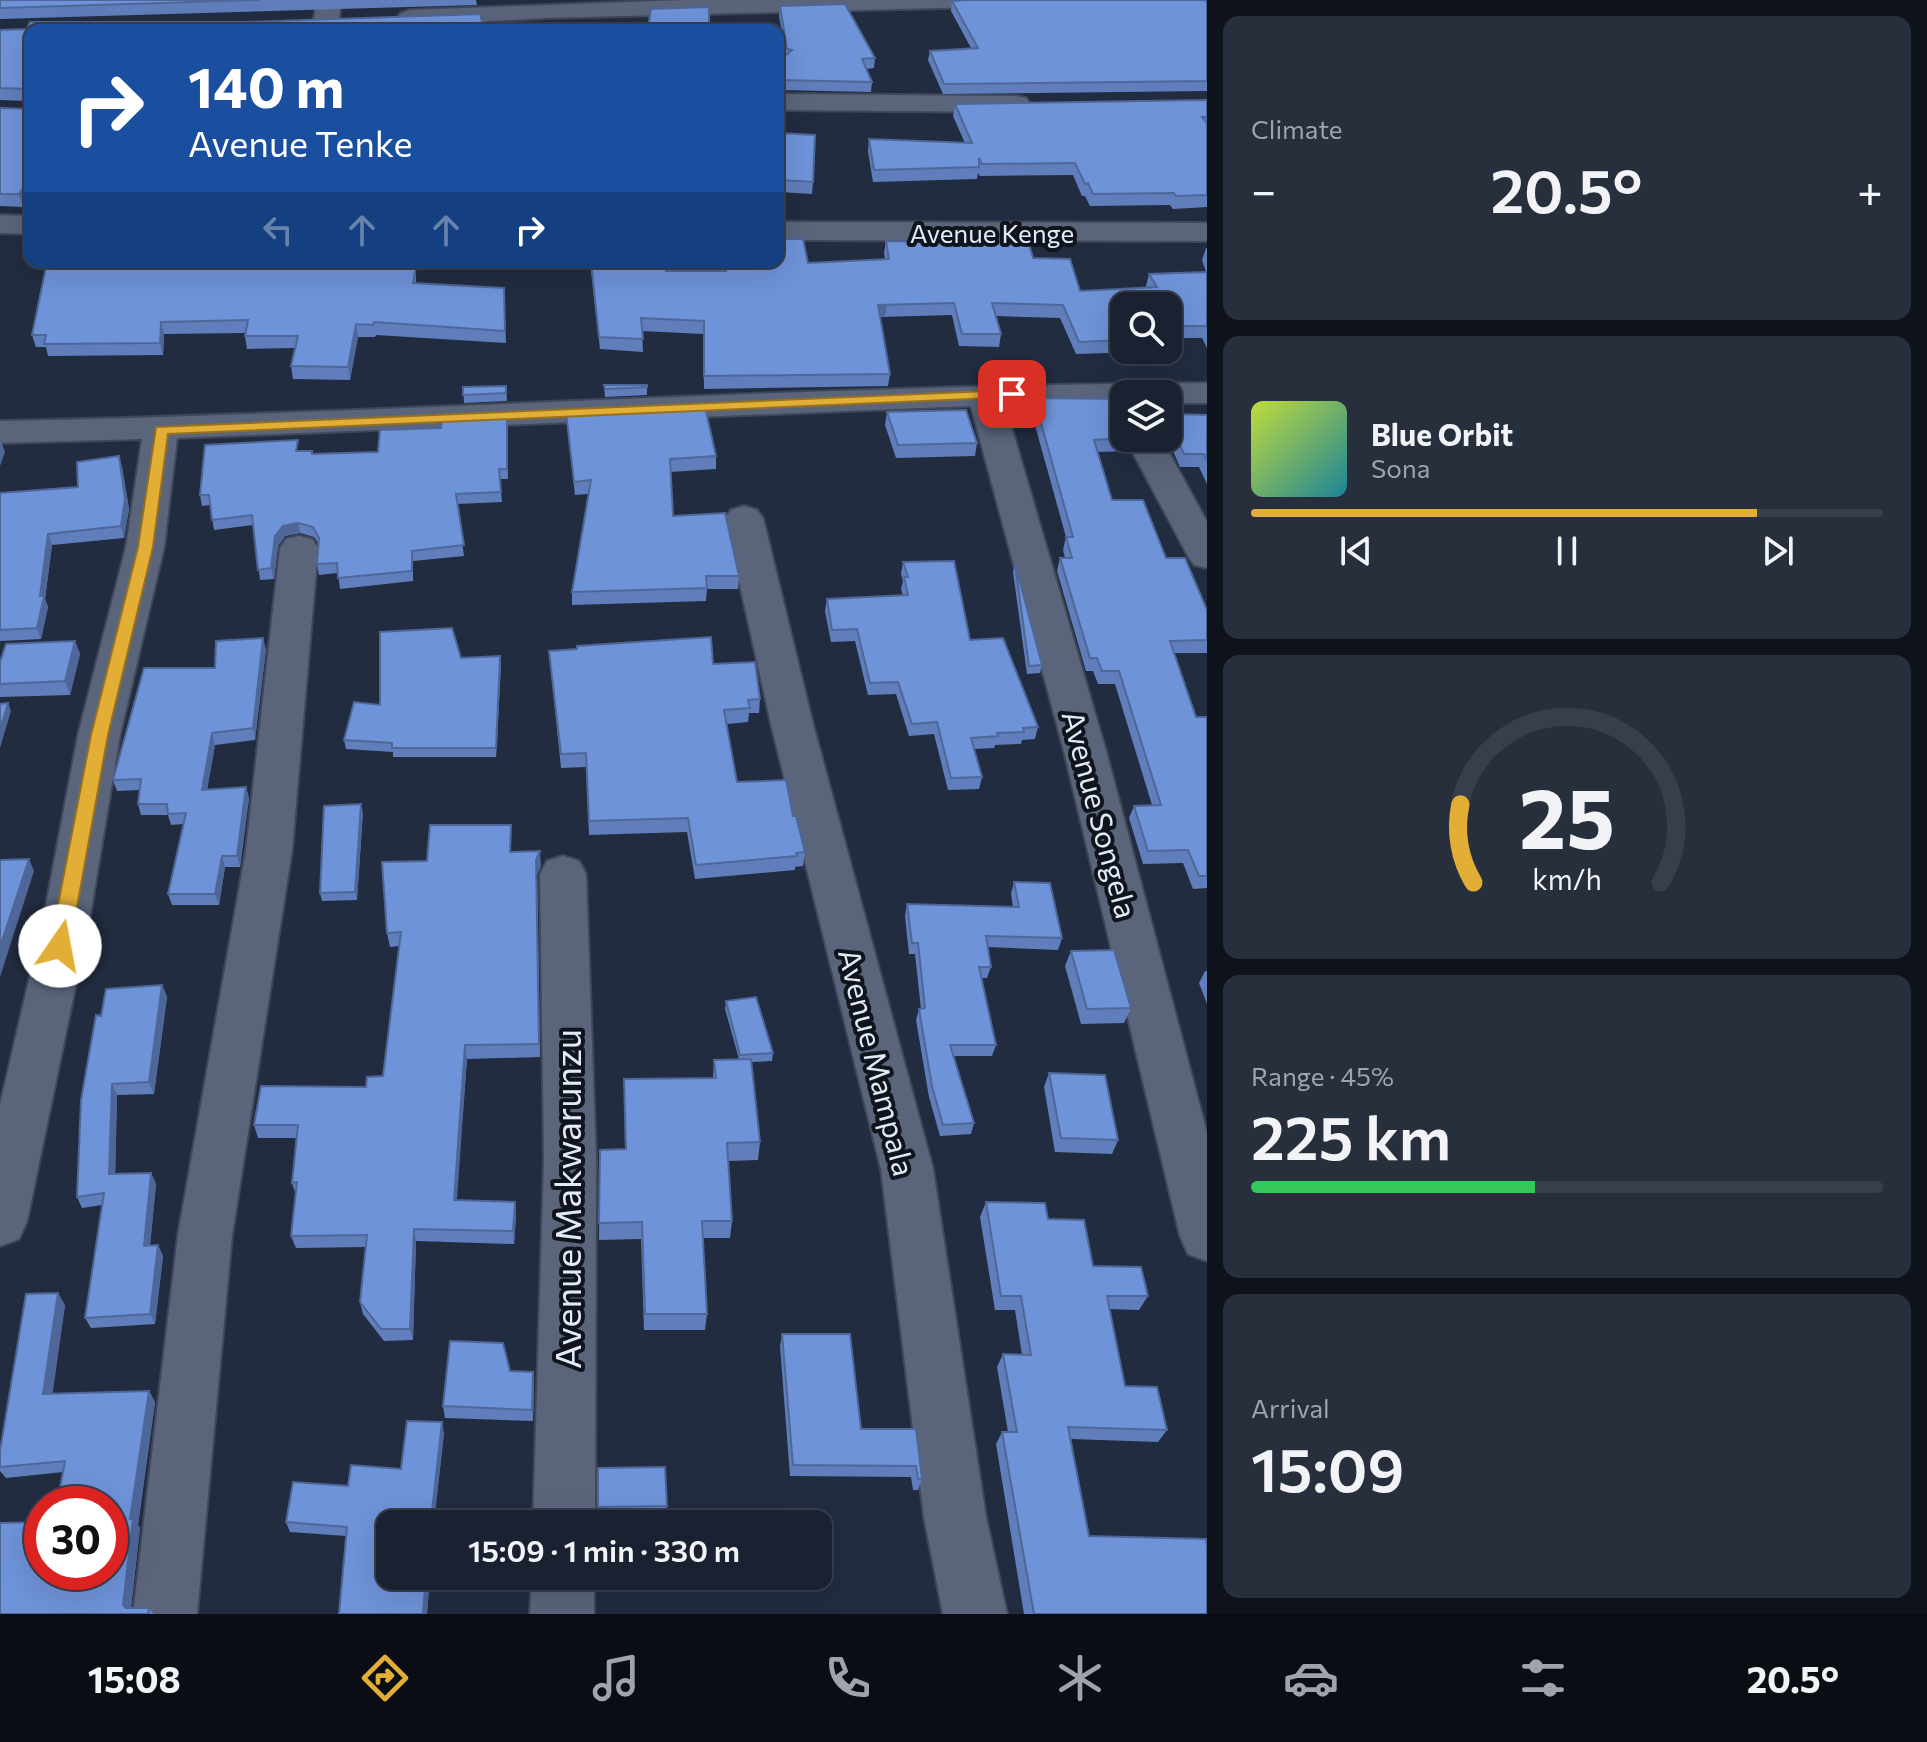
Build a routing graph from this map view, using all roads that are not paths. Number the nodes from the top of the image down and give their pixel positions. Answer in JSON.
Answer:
{"nodes":[{"id":1,"x":978,"y":0,"type":"edge"},
{"id":2,"x":545,"y":6,"type":"edge"},
{"id":3,"x":331,"y":18,"type":"edge"},
{"id":4,"x":390,"y":19,"type":"edge"},
{"id":5,"x":296,"y":22,"type":"edge"},
{"id":6,"x":784,"y":102,"type":"edge"},
{"id":7,"x":1038,"y":104,"type":"edge"},
{"id":8,"x":0,"y":224,"type":"edge"},
{"id":9,"x":24,"y":225,"type":"edge"},
{"id":10,"x":784,"y":231,"type":"edge"},
{"id":11,"x":1207,"y":232,"type":"edge"},
{"id":12,"x":1207,"y":393,"type":"edge"},
{"id":13,"x":985,"y":394,"type":"junction"},
{"id":14,"x":1182,"y":394,"type":"edge"},
{"id":15,"x":1110,"y":398,"type":"edge"},
{"id":16,"x":161,"y":430,"type":"junction"},
{"id":17,"x":0,"y":432,"type":"edge"},
{"id":18,"x":1151,"y":452,"type":"edge"},
{"id":19,"x":744,"y":518,"type":"dead end"},
{"id":20,"x":299,"y":548,"type":"dead end"},
{"id":21,"x":1207,"y":556,"type":"edge"},
{"id":22,"x":563,"y":874,"type":"dead end"},
{"id":23,"x":0,"y":1221,"type":"edge"},
{"id":24,"x":1207,"y":1236,"type":"edge"},
{"id":25,"x":564,"y":1510,"type":"edge"},
{"id":26,"x":563,"y":1590,"type":"edge"},
{"id":27,"x":165,"y":1614,"type":"edge"},
{"id":28,"x":562,"y":1614,"type":"edge"},
{"id":29,"x":975,"y":1614,"type":"edge"}],
"edges":[{"from":1,"to":2,"type":"street"},
{"from":2,"to":4,"type":"street"},
{"from":3,"to":5,"type":"street"},
{"from":6,"to":7,"type":"street"},
{"from":8,"to":9,"type":"street"},
{"from":10,"to":11,"type":"street","name":"Avenue Kenge"},
{"from":12,"to":14,"type":"street"},
{"from":13,"to":15,"type":"street"},
{"from":13,"to":16,"type":"street"},
{"from":13,"to":24,"type":"street","name":"Avenue Songela"},
{"from":16,"to":17,"type":"street"},
{"from":16,"to":23,"type":"street"},
{"from":18,"to":21,"type":"street"},
{"from":19,"to":29,"type":"street","name":"Avenue Mampala"},
{"from":20,"to":27,"type":"street"},
{"from":22,"to":25,"type":"street","name":"Avenue Makwarunzu"},
{"from":26,"to":28,"type":"street"}]}
